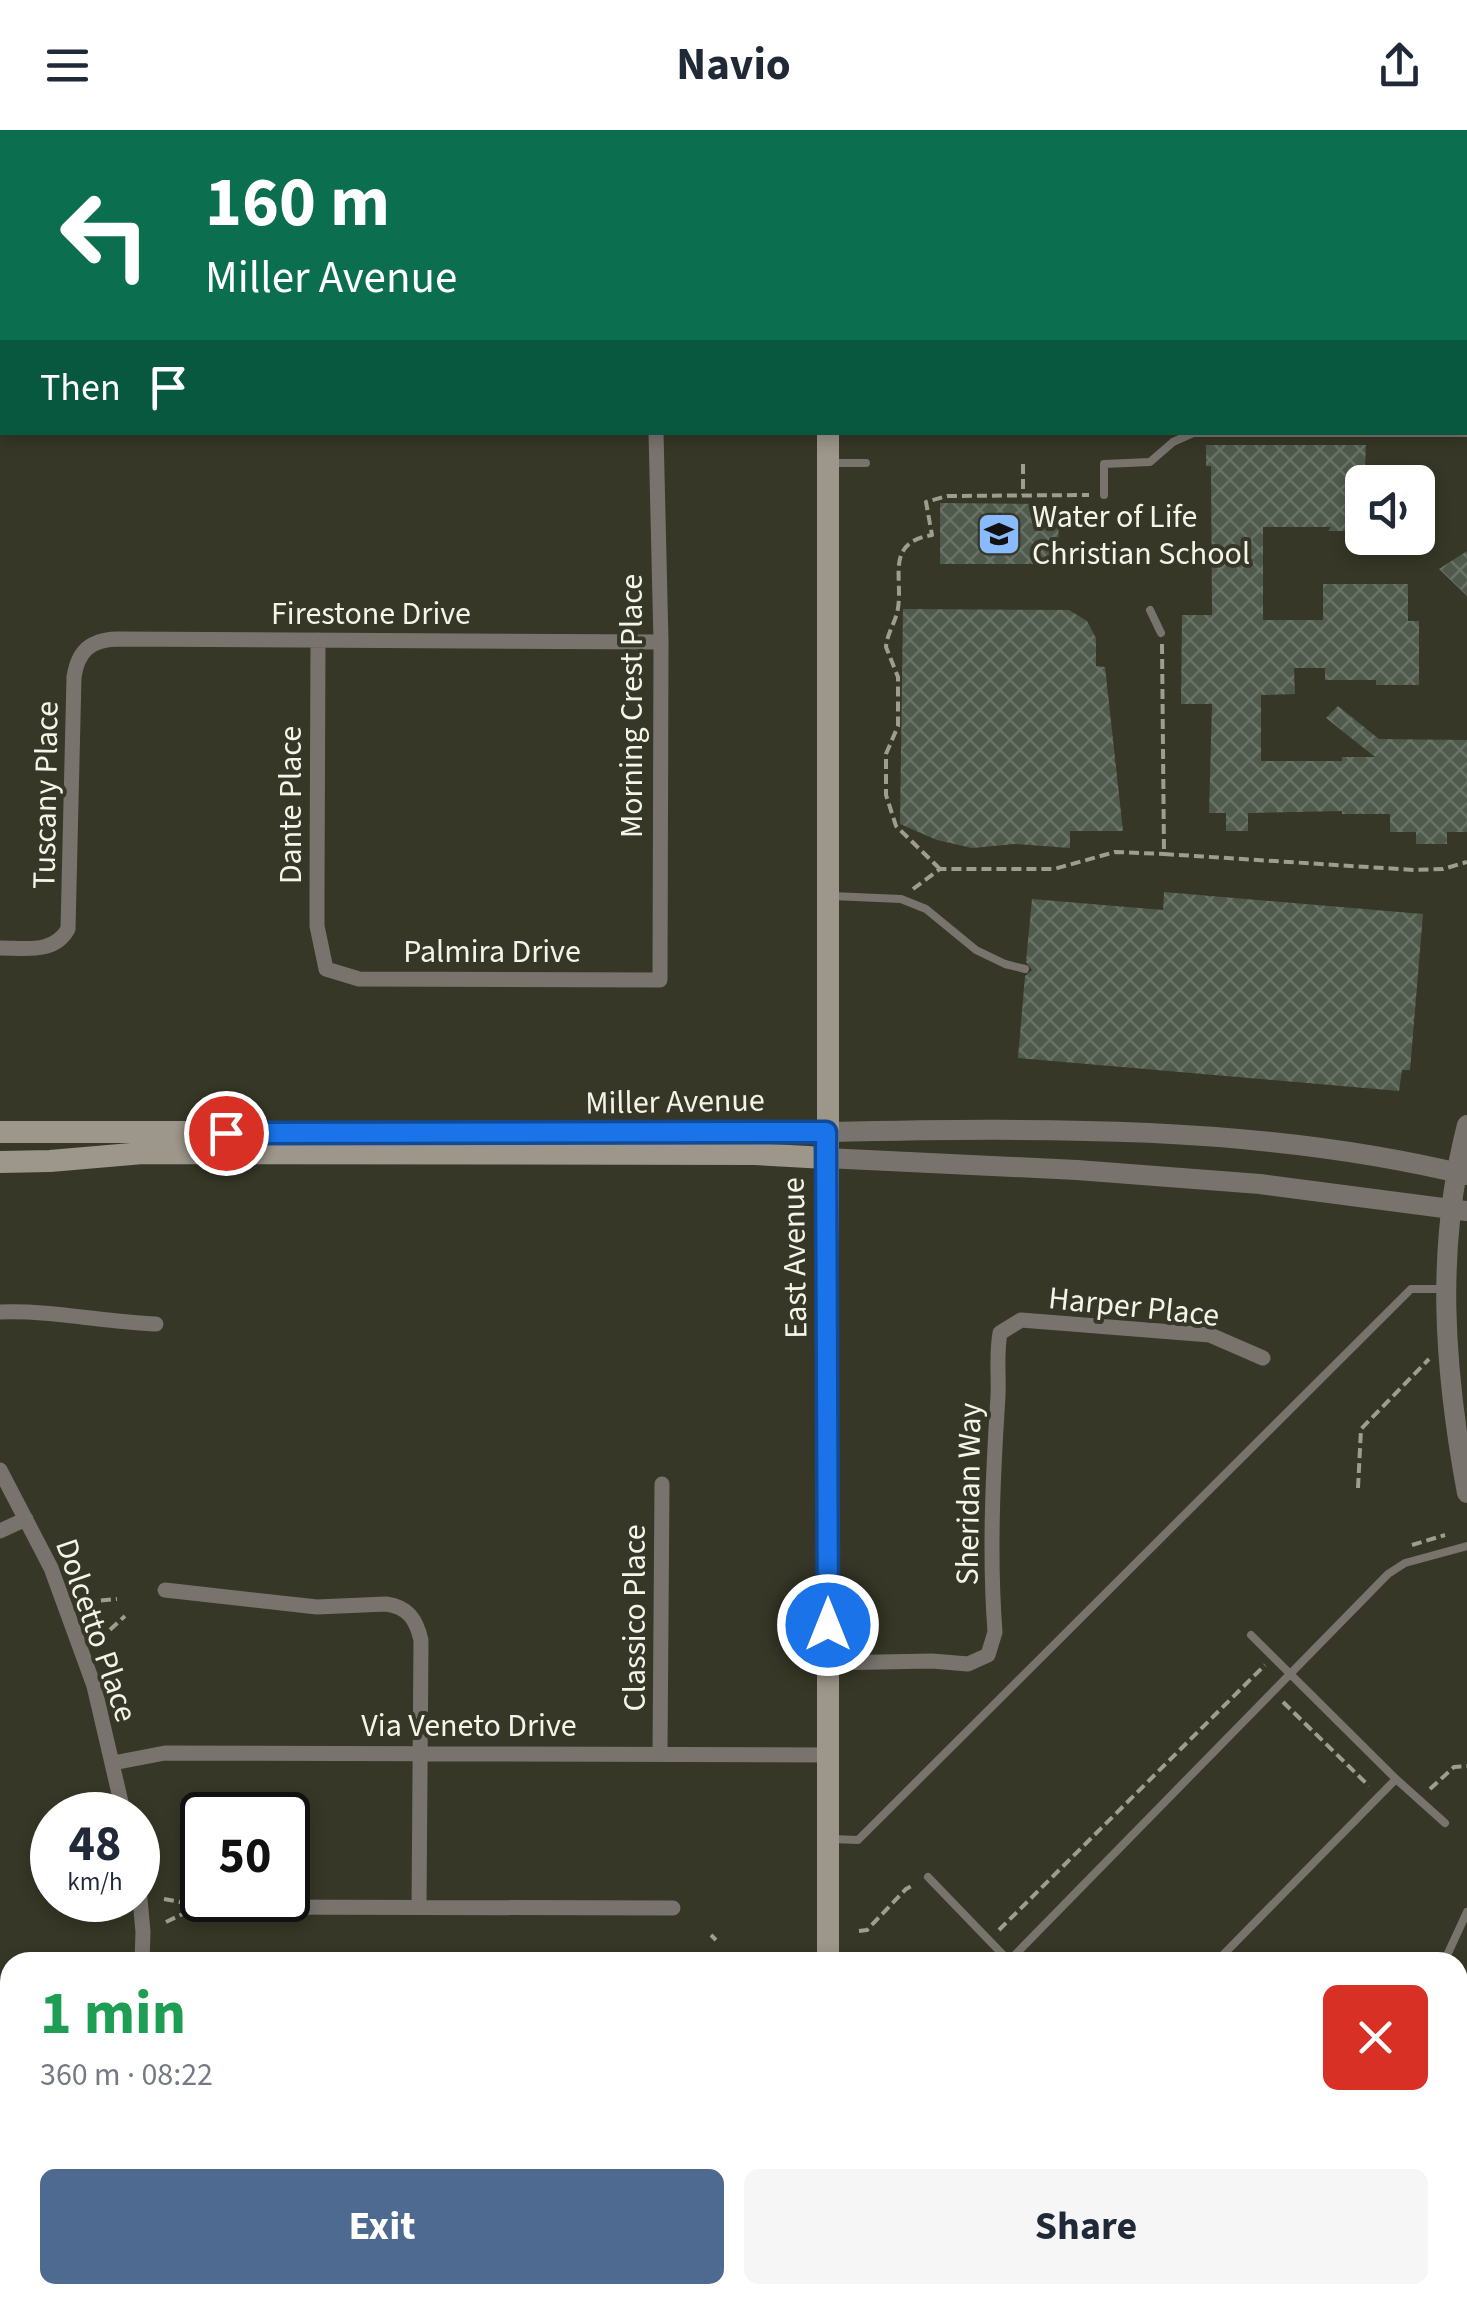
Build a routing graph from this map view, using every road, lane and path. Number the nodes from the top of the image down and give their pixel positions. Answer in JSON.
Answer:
{"nodes":[{"id":1,"x":656,"y":435,"type":"edge"},
{"id":2,"x":828,"y":435,"type":"edge"},
{"id":3,"x":1189,"y":435,"type":"edge"},
{"id":4,"x":828,"y":462,"type":"junction"},
{"id":5,"x":866,"y":463,"type":"dead end"},
{"id":6,"x":1023,"y":464,"type":"dead end"},
{"id":7,"x":1023,"y":495,"type":"junction"},
{"id":8,"x":1104,"y":495,"type":"joint"},
{"id":9,"x":1150,"y":610,"type":"dead end"},
{"id":10,"x":1162,"y":632,"type":"joint"},
{"id":11,"x":318,"y":640,"type":"junction"},
{"id":12,"x":661,"y":642,"type":"junction"},
{"id":13,"x":84,"y":650,"type":"joint"},
{"id":14,"x":1164,"y":854,"type":"junction"},
{"id":15,"x":1467,"y":862,"type":"edge"},
{"id":16,"x":940,"y":869,"type":"junction"},
{"id":17,"x":828,"y":896,"type":"junction"},
{"id":18,"x":901,"y":898,"type":"junction"},
{"id":19,"x":0,"y":948,"type":"edge"},
{"id":20,"x":326,"y":969,"type":"joint"},
{"id":21,"x":1025,"y":969,"type":"dead end"},
{"id":22,"x":660,"y":980,"type":"joint"},
{"id":23,"x":1467,"y":1125,"type":"edge"},
{"id":24,"x":0,"y":1132,"type":"edge"},
{"id":25,"x":826,"y":1132,"type":"junction"},
{"id":26,"x":826,"y":1158,"type":"junction"},
{"id":27,"x":0,"y":1162,"type":"edge"},
{"id":28,"x":1461,"y":1173,"type":"edge"},
{"id":29,"x":1458,"y":1209,"type":"edge"},
{"id":30,"x":1444,"y":1289,"type":"junction"},
{"id":31,"x":0,"y":1312,"type":"edge"},
{"id":32,"x":156,"y":1324,"type":"dead end"},
{"id":33,"x":1000,"y":1333,"type":"joint"},
{"id":34,"x":1263,"y":1358,"type":"dead end"},
{"id":35,"x":1429,"y":1359,"type":"dead end"},
{"id":36,"x":1464,"y":1464,"type":"edge"},
{"id":37,"x":0,"y":1470,"type":"edge"},
{"id":38,"x":662,"y":1484,"type":"dead end"},
{"id":39,"x":1358,"y":1488,"type":"dead end"},
{"id":40,"x":1467,"y":1494,"type":"edge"},
{"id":41,"x":26,"y":1519,"type":"junction"},
{"id":42,"x":0,"y":1531,"type":"edge"},
{"id":43,"x":1445,"y":1535,"type":"dead end"},
{"id":44,"x":1467,"y":1546,"type":"edge"},
{"id":45,"x":1407,"y":1547,"type":"dead end"},
{"id":46,"x":166,"y":1590,"type":"dead end"},
{"id":47,"x":116,"y":1598,"type":"dead end"},
{"id":48,"x":86,"y":1602,"type":"dead end"},
{"id":49,"x":126,"y":1616,"type":"dead end"},
{"id":50,"x":1251,"y":1635,"type":"dead end"},
{"id":51,"x":98,"y":1640,"type":"dead end"},
{"id":52,"x":1273,"y":1657,"type":"junction"},
{"id":53,"x":828,"y":1663,"type":"junction"},
{"id":54,"x":1290,"y":1672,"type":"junction"},
{"id":55,"x":420,"y":1753,"type":"junction"},
{"id":56,"x":660,"y":1754,"type":"junction"},
{"id":57,"x":827,"y":1755,"type":"junction"},
{"id":58,"x":113,"y":1763,"type":"junction"},
{"id":59,"x":1396,"y":1779,"type":"junction"},
{"id":60,"x":119,"y":1792,"type":"edge"},
{"id":61,"x":1445,"y":1823,"type":"dead end"},
{"id":62,"x":828,"y":1839,"type":"junction"},
{"id":63,"x":928,"y":1877,"type":"joint"},
{"id":64,"x":164,"y":1899,"type":"dead end"},
{"id":65,"x":310,"y":1907,"type":"edge"},
{"id":66,"x":418,"y":1908,"type":"junction"},
{"id":67,"x":673,"y":1908,"type":"dead end"},
{"id":68,"x":1467,"y":1912,"type":"edge"},
{"id":69,"x":142,"y":1922,"type":"edge"},
{"id":70,"x":166,"y":1922,"type":"dead end"},
{"id":71,"x":859,"y":1931,"type":"dead end"},
{"id":72,"x":985,"y":1936,"type":"junction"},
{"id":73,"x":142,"y":1952,"type":"edge"},
{"id":74,"x":828,"y":1952,"type":"edge"},
{"id":75,"x":1000,"y":1952,"type":"edge"},
{"id":76,"x":1019,"y":1952,"type":"edge"},
{"id":77,"x":1226,"y":1952,"type":"edge"},
{"id":78,"x":1449,"y":1952,"type":"edge"}],
"edges":[{"from":1,"to":12,"type":"street","name":"Morning Crest Place"},
{"from":2,"to":4,"type":"main road","name":"East Avenue"},
{"from":3,"to":8,"type":"lane"},
{"from":4,"to":5,"type":"lane"},
{"from":4,"to":17,"type":"main road","name":"East Avenue"},
{"from":6,"to":7,"type":"path"},
{"from":7,"to":8,"type":"path"},
{"from":7,"to":16,"type":"path"},
{"from":9,"to":10,"type":"lane"},
{"from":10,"to":14,"type":"path"},
{"from":11,"to":12,"type":"street","name":"Firestone Drive"},
{"from":11,"to":13,"type":"street","name":"Firestone Drive"},
{"from":11,"to":20,"type":"street","name":"Dante Place"},
{"from":12,"to":22,"type":"street","name":"Morning Crest Place"},
{"from":13,"to":19,"type":"street","name":"Tuscany Place"},
{"from":14,"to":15,"type":"path"},
{"from":14,"to":16,"type":"path"},
{"from":16,"to":18,"type":"path"},
{"from":17,"to":18,"type":"lane"},
{"from":17,"to":25,"type":"main road","name":"East Avenue"},
{"from":18,"to":21,"type":"lane"},
{"from":20,"to":22,"type":"street","name":"Palmira Drive"},
{"from":23,"to":28,"type":"street"},
{"from":24,"to":25,"type":"main road","name":"Miller Avenue"},
{"from":25,"to":26,"type":"main road","name":"East Avenue"},
{"from":25,"to":28,"type":"street","name":"Miller Avenue"},
{"from":26,"to":27,"type":"main road","name":"Miller Avenue"},
{"from":26,"to":29,"type":"street","name":"Miller Avenue"},
{"from":26,"to":53,"type":"main road","name":"East Avenue"},
{"from":28,"to":29,"type":"street"},
{"from":29,"to":30,"type":"street"},
{"from":30,"to":36,"type":"street"},
{"from":30,"to":62,"type":"lane"},
{"from":31,"to":32,"type":"street"},
{"from":33,"to":34,"type":"street","name":"Harper Place"},
{"from":33,"to":53,"type":"street","name":"Sheridan Way"},
{"from":35,"to":39,"type":"path"},
{"from":36,"to":40,"type":"street"},
{"from":37,"to":41,"type":"street","name":"Dolcetto Place"},
{"from":38,"to":56,"type":"street","name":"Classico Place"},
{"from":41,"to":42,"type":"street"},
{"from":41,"to":58,"type":"street","name":"Dolcetto Place"},
{"from":43,"to":45,"type":"path"},
{"from":44,"to":54,"type":"lane"},
{"from":46,"to":55,"type":"street"},
{"from":47,"to":48,"type":"path"},
{"from":49,"to":51,"type":"path"},
{"from":50,"to":52,"type":"lane"},
{"from":52,"to":54,"type":"lane"},
{"from":52,"to":72,"type":"path"},
{"from":53,"to":57,"type":"main road","name":"East Avenue"},
{"from":54,"to":59,"type":"lane"},
{"from":54,"to":76,"type":"lane"},
{"from":55,"to":56,"type":"street","name":"Via Veneto Drive"},
{"from":55,"to":58,"type":"street","name":"Via Veneto Drive"},
{"from":55,"to":66,"type":"street"},
{"from":56,"to":57,"type":"street","name":"Via Veneto Drive"},
{"from":57,"to":62,"type":"main road","name":"East Avenue"},
{"from":58,"to":60,"type":"street","name":"Dolcetto Place"},
{"from":59,"to":61,"type":"lane"},
{"from":59,"to":77,"type":"lane"},
{"from":62,"to":74,"type":"main road","name":"East Avenue"},
{"from":63,"to":71,"type":"path"},
{"from":63,"to":72,"type":"lane"},
{"from":64,"to":70,"type":"path"},
{"from":65,"to":66,"type":"street"},
{"from":66,"to":67,"type":"street"},
{"from":68,"to":78,"type":"lane"},
{"from":69,"to":73,"type":"street"},
{"from":72,"to":75,"type":"lane"}]}
